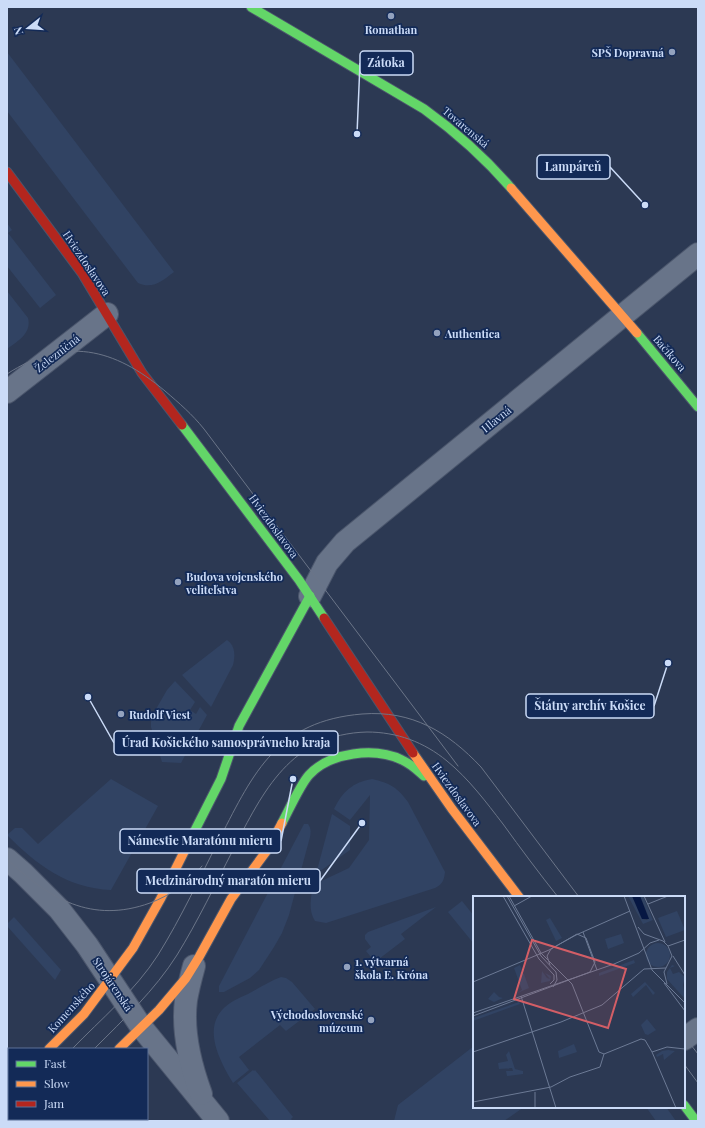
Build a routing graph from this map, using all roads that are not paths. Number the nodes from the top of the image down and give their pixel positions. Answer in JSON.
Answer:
{"nodes":[{"id":1,"x":251,"y":7,"type":"edge"},
{"id":2,"x":7,"y":172,"type":"edge"},
{"id":3,"x":698,"y":254,"type":"edge"},
{"id":4,"x":107,"y":314,"type":"junction"},
{"id":5,"x":622,"y":316,"type":"junction"},
{"id":6,"x":7,"y":392,"type":"edge"},
{"id":7,"x":698,"y":407,"type":"edge"},
{"id":8,"x":310,"y":596,"type":"junction"},
{"id":9,"x":452,"y":809,"type":"junction"},
{"id":10,"x":7,"y":859,"type":"edge"},
{"id":11,"x":518,"y":896,"type":"edge"},
{"id":12,"x":194,"y":966,"type":"junction"},
{"id":13,"x":110,"y":980,"type":"junction"},
{"id":14,"x":142,"y":1028,"type":"junction"},
{"id":15,"x":698,"y":1030,"type":"edge"},
{"id":16,"x":685,"y":1038,"type":"edge"},
{"id":17,"x":50,"y":1048,"type":"edge"},
{"id":18,"x":120,"y":1048,"type":"edge"},
{"id":19,"x":685,"y":1106,"type":"edge"},
{"id":20,"x":215,"y":1117,"type":"edge"},
{"id":21,"x":696,"y":1121,"type":"edge"}],
"edges":[{"from":1,"to":5,"type":"street","name":"Továrenská"},
{"from":2,"to":4,"type":"street","name":"Hviezdoslavova"},
{"from":3,"to":5,"type":"street","name":"Hlavná"},
{"from":4,"to":6,"type":"street","name":"Železničná"},
{"from":4,"to":8,"type":"street","name":"Hviezdoslavova"},
{"from":5,"to":7,"type":"street","name":"Bačíkova"},
{"from":5,"to":8,"type":"street","name":"Hlavná"},
{"from":8,"to":9,"type":"street","name":"Hviezdoslavova"},
{"from":8,"to":13,"type":"street","name":"Komenského"},
{"from":9,"to":11,"type":"street","name":"Hviezdoslavova"},
{"from":9,"to":12,"type":"street"},
{"from":10,"to":13,"type":"street","name":"Strojárenská"},
{"from":12,"to":14,"type":"street"},
{"from":12,"to":20,"type":"street","name":"Strojárenská"},
{"from":13,"to":14,"type":"street","name":"Strojárenská"},
{"from":13,"to":17,"type":"street","name":"Komenského"},
{"from":14,"to":18,"type":"street"},
{"from":14,"to":20,"type":"street","name":"Strojárenská"},
{"from":15,"to":16,"type":"street"},
{"from":19,"to":21,"type":"street"}]}
